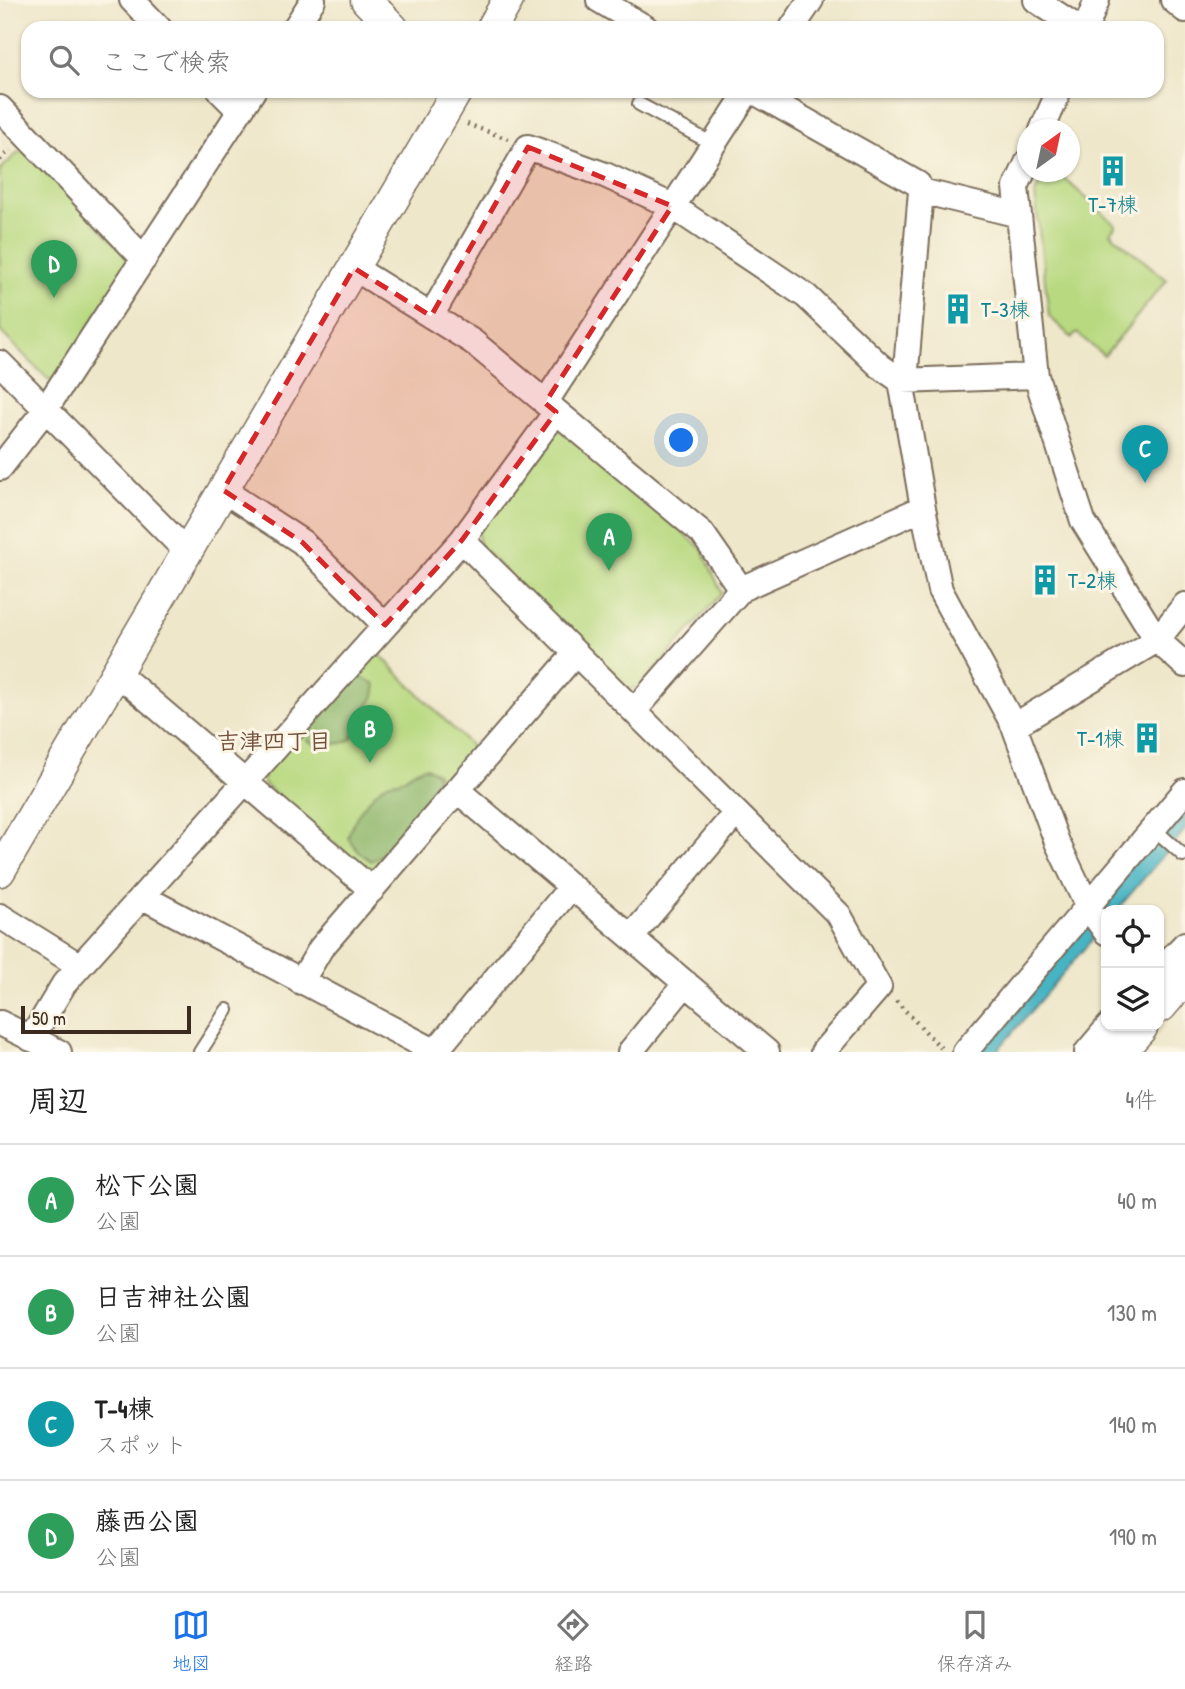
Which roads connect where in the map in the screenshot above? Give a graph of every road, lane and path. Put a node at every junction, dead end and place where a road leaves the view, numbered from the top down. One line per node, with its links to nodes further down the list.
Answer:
1 (132, 0): 10 (street)
2 (313, 0): 11 (street)
3 (366, 0): 12 (street)
4 (508, 0): 13 (street)
5 (599, 0): 14 (street)
6 (1036, 0): 15 (street)
7 (1097, 0): 16 (street)
8 (1173, 0): 9 (street)
9 (1185, 10)
10 (152, 21)
11 (300, 21)
12 (386, 21)
13 (496, 21)
14 (634, 21)
15 (1068, 21)
16 (1089, 21)
17 (453, 98): 26 (path); 32 (street)
18 (745, 98): 25 (street)
19 (763, 98): 28 (street)
20 (1056, 98): 24 (street)
21 (247, 101): 31 (street)
22 (639, 104): 25 (lane)
23 (0, 108): 31 (street)
24 (1047, 119)
25 (713, 144): 29 (street)
26 (528, 147): 29 (street); 33 (street)
27 (1018, 182): 30 (street)
28 (921, 191): 30 (street); 36 (street)
29 (672, 206): 36 (street); 37 (street)
30 (1019, 215): 35 (street)
31 (144, 259): 38 (street)
32 (354, 268): 33 (street); 40 (street)
33 (431, 316): 37 (street)
34 (0, 363): 38 (street)
35 (1036, 376): 36 (street); 47 (street)
36 (903, 381): 41 (street)
37 (550, 408): 42 (street); 44 (street)
38 (46, 410): 39 (street); 43 (street)
39 (0, 468)
40 (223, 490): 43 (street); 46 (street)
41 (923, 508): 44 (street); 52 (street)
42 (462, 540): 46 (street); 48 (street)
43 (187, 552): 50 (street)
44 (741, 589): 51 (street)
45 (1185, 605): 47 (street)
46 (385, 625): 53 (street)
47 (1157, 640): 49 (street); 52 (street)
48 (576, 653): 51 (street); 54 (street)
49 (1185, 665)
50 (117, 673): 53 (street); 59 (street)
51 (634, 711): 56 (street)
52 (1014, 726): 63 (street)
53 (245, 780): 61 (street); 62 (street)
54 (457, 790): 60 (street); 61 (street)
55 (1185, 791): 57 (street)
56 (736, 813): 66 (street); 73 (street)
57 (1154, 829): 58 (lane); 63 (street)
58 (1184, 855)
59 (3, 859)
60 (571, 887): 66 (street); 82 (street)
61 (372, 890): 71 (street)
62 (143, 897): 68 (street); 71 (street)
63 (1088, 907): 65 (street); 87 (street)
64 (0, 916): 68 (street)
65 (1101, 925)
66 (631, 937): 72 (street)
67 (1185, 944): 69 (street)
68 (80, 965): 79 (street)
69 (1162, 968)
70 (1185, 973): 74 (main road)
71 (301, 982): 82 (street)
72 (686, 983): 83 (street); 84 (street)
73 (879, 987): 85 (street); 86 (path)
74 (1164, 998)
75 (227, 1010): 81 (lane)
76 (0, 1023): 79 (street)
77 (1105, 1031): 88 (street)
78 (1135, 1031): 89 (main road)
79 (31, 1043): 80 (street)
80 (59, 1052)
81 (200, 1052)
82 (435, 1052)
83 (630, 1052)
84 (767, 1052)
85 (823, 1052)
86 (946, 1052)
87 (965, 1052)
88 (1087, 1052)
89 (1116, 1052)

